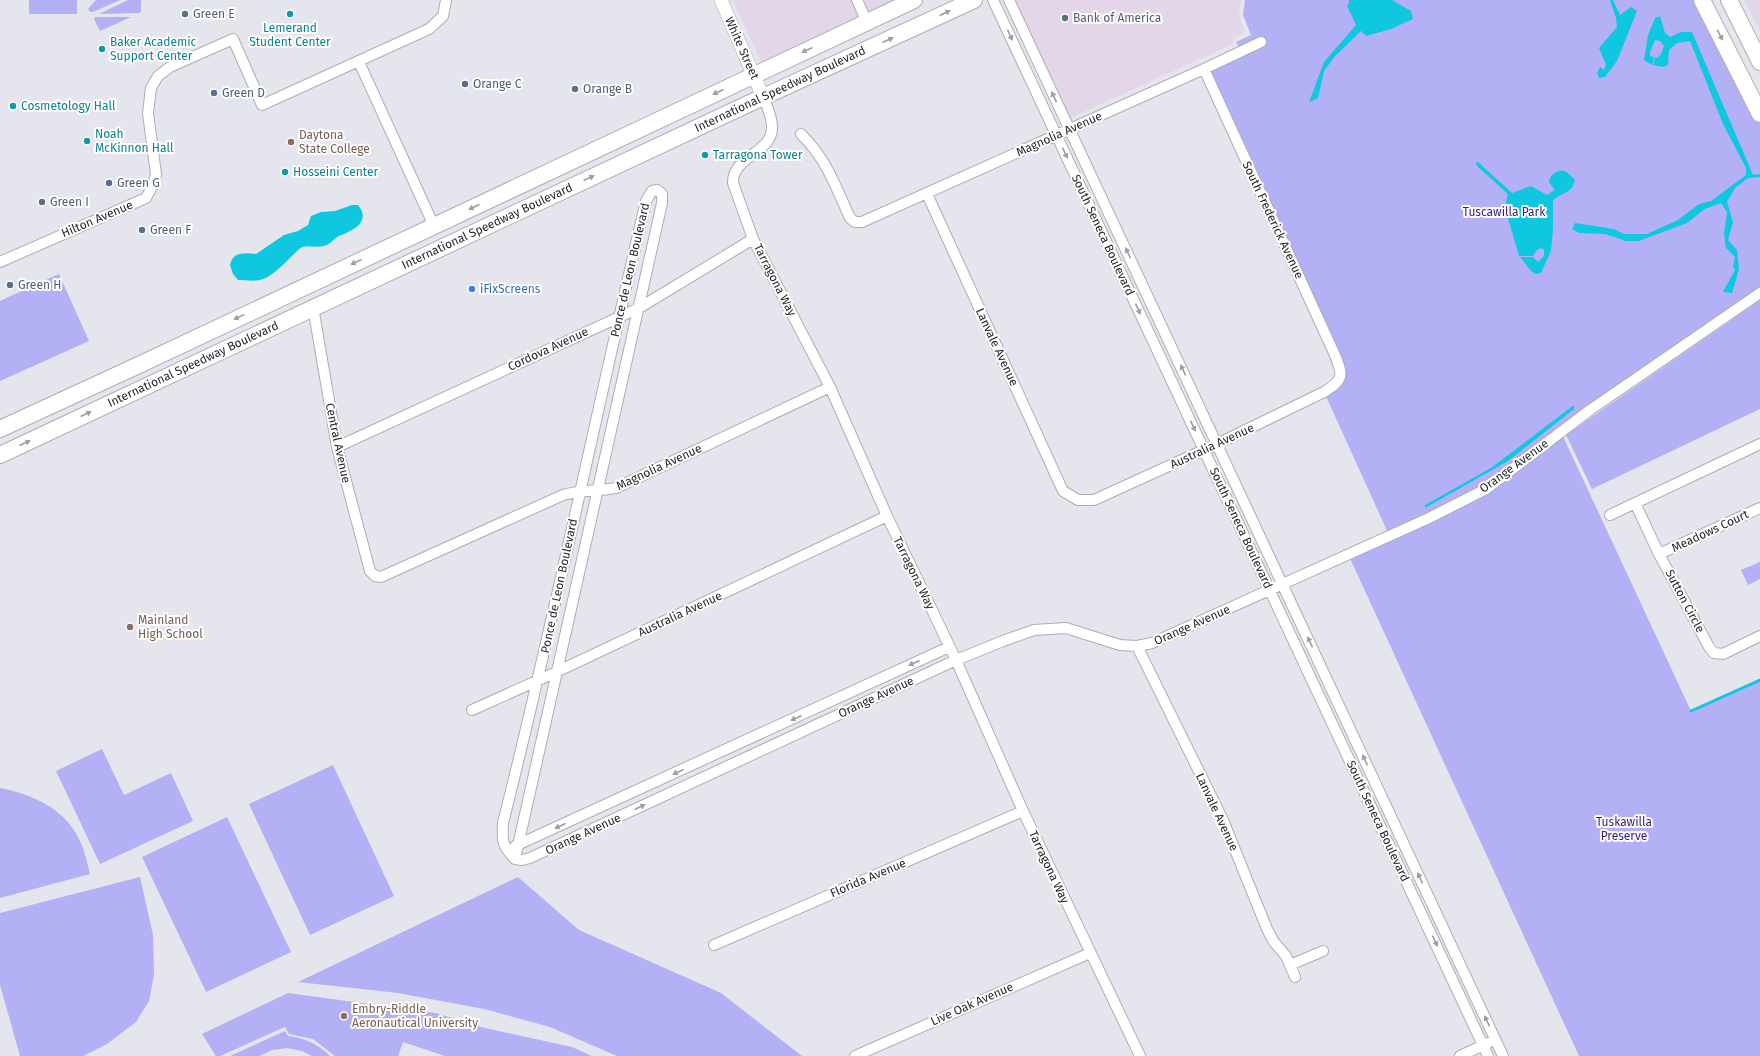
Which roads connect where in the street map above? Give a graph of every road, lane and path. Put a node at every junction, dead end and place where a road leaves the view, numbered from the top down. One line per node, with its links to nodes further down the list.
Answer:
1 (446, 0): 13 (street, Hilton Avenue)
2 (721, 0): 17 (street, White Street)
3 (858, 0): 10 (street)
4 (914, 0): 10 (main road, International Speedway Boulevard)
5 (974, 0): 18 (main road, International Speedway Boulevard, one-way to 5)
6 (993, 0): 15 (street, South Seneca Boulevard, one-way to 15)
7 (1009, 0): 12 (street, South Seneca Boulevard)
8 (1702, 0): 19 (main road, one-way to 19)
9 (1728, 0): 14 (main road)
10 (867, 22): 17 (main road, International Speedway Boulevard, one-way to 17)
11 (1261, 42): 16 (street, Magnolia Avenue)
12 (1037, 60): 15 (street); 20 (street, South Seneca Boulevard, one-way to 12)
13 (359, 62): 25 (street); 28 (street, Hilton Avenue)
14 (1760, 62)
15 (1024, 65): 22 (street, South Seneca Boulevard)
16 (1204, 69): 20 (street, Magnolia Avenue); 36 (street, South Frederick Avenue)
17 (754, 75): 18 (street, White Street); 23 (main road, International Speedway Boulevard, one-way to 23)
18 (763, 97): 26 (main road, International Speedway Boulevard, one-way to 18); 27 (street, Tarragona Way)
19 (1760, 114)
20 (1070, 129): 22 (street, Magnolia Avenue); 29 (street, South Seneca Boulevard, one-way to 20)
21 (801, 134): 24 (street, Magnolia Avenue)
22 (1056, 135): 24 (street, Magnolia Avenue); 30 (street, South Seneca Boulevard, one-way to 30)
23 (594, 150): 25 (main road, International Speedway Boulevard, one-way to 25); 26 (main road)
24 (927, 194): 47 (street, Lanvale Avenue)
25 (434, 226): 32 (main road); 35 (main road, International Speedway Boulevard, one-way to 35)
26 (478, 230): 32 (main road, International Speedway Boulevard)
27 (754, 239): 33 (street, Cordova Avenue); 37 (street, Tarragona Way)
28 (0, 262)
29 (1142, 284): 30 (street); 40 (street, South Seneca Boulevard, one-way to 29)
30 (1130, 291): 43 (street, South Seneca Boulevard, one-way to 43)
31 (1760, 293): 54 (street, Orange Avenue)
32 (313, 307): 39 (main road, International Speedway Boulevard, one-way to 32); 42 (street, Central Avenue)
33 (639, 308): 34 (street, Cordova Avenue); 34 (street, Ponce de Leon Boulevard); 46 (street, Ponce de Leon Boulevard)
34 (619, 317): 42 (street, Cordova Avenue); 45 (street, Ponce de Leon Boulevard)
35 (141, 364): 38 (main road, International Speedway Boulevard); 39 (main road)
36 (1341, 371): 40 (street, Australia Avenue)
37 (830, 387): 46 (street, Magnolia Avenue); 51 (street, Tarragona Way)
38 (0, 429)
39 (51, 431): 44 (main road, International Speedway Boulevard, one-way to 39)
40 (1217, 444): 43 (street, Australia Avenue); 54 (street, South Seneca Boulevard)
41 (1760, 444): 48 (street)
42 (337, 447): 53 (street, Central Avenue)
43 (1204, 450): 47 (street, Australia Avenue); 55 (street, South Seneca Boulevard)
44 (0, 455)
45 (580, 490): 46 (street, Magnolia Avenue); 53 (street, Magnolia Avenue); 61 (street, Ponce de Leon Boulevard)
46 (598, 491): 60 (street, Ponce de Leon Boulevard)
47 (1071, 497)
48 (1635, 503): 50 (street); 52 (street, Sutton Circle)
49 (1760, 508): 52 (street, Meadows Court)
50 (1610, 514)
51 (887, 516): 58 (street, Tarragona Way); 60 (street, Australia Avenue)
52 (1659, 554): 56 (street, Sutton Circle)
53 (374, 576)
54 (1282, 583): 55 (street, Orange Avenue); 65 (street, South Seneca Boulevard, one-way to 54)
55 (1270, 589): 57 (street, Orange Avenue); 67 (street, South Seneca Boulevard)
56 (1760, 636)
57 (1137, 646): 59 (street, Orange Avenue); 80 (street, Lanvale Avenue)
58 (949, 647): 59 (street, Tarragona Way); 62 (street, Orange Avenue, one-way to 62)
59 (956, 660): 64 (street, Orange Avenue); 71 (street, Tarragona Way)
60 (558, 671): 61 (street, Australia Avenue); 72 (street, Ponce de Leon Boulevard)
61 (539, 679): 63 (street, Australia Avenue); 73 (street, Ponce de Leon Boulevard)
62 (837, 699): 64 (street); 66 (street, Orange Avenue, one-way to 66)
63 (472, 710)
64 (844, 712): 68 (street, Orange Avenue)
65 (1355, 738): 67 (street); 75 (street, South Seneca Boulevard, one-way to 65)
66 (742, 742): 68 (street); 69 (street, Orange Avenue, one-way to 69)
67 (1342, 745): 76 (street, South Seneca Boulevard)
68 (749, 756): 70 (street, Orange Avenue)
69 (652, 784): 70 (street); 72 (street, Orange Avenue, one-way to 72)
70 (658, 798): 74 (street, Orange Avenue, one-way to 70)
71 (1023, 811): 77 (street, Florida Avenue); 79 (street, Tarragona Way)
72 (518, 845): 73 (street, Orange Avenue); 74 (street, Ponce de Leon Boulevard)
73 (506, 850): 74 (street)
74 (515, 859)
75 (1431, 900): 76 (street); 82 (street, South Seneca Boulevard, one-way to 75)
76 (1418, 906): 83 (street, South Seneca Boulevard, one-way to 83)
77 (714, 945)
78 (1323, 951): 80 (street)
79 (1090, 953): 84 (street, Live Oak Avenue); 85 (street, Tarragona Way)
80 (1290, 966): 81 (street, Lanvale Avenue)
81 (1295, 977)
82 (1496, 1039): 83 (street); 88 (street, South Seneca Boulevard)
83 (1483, 1045): 86 (street); 87 (street, South Seneca Boulevard)
84 (855, 1056)
85 (1140, 1056)
86 (1460, 1056)
87 (1488, 1056)
88 (1504, 1056)

